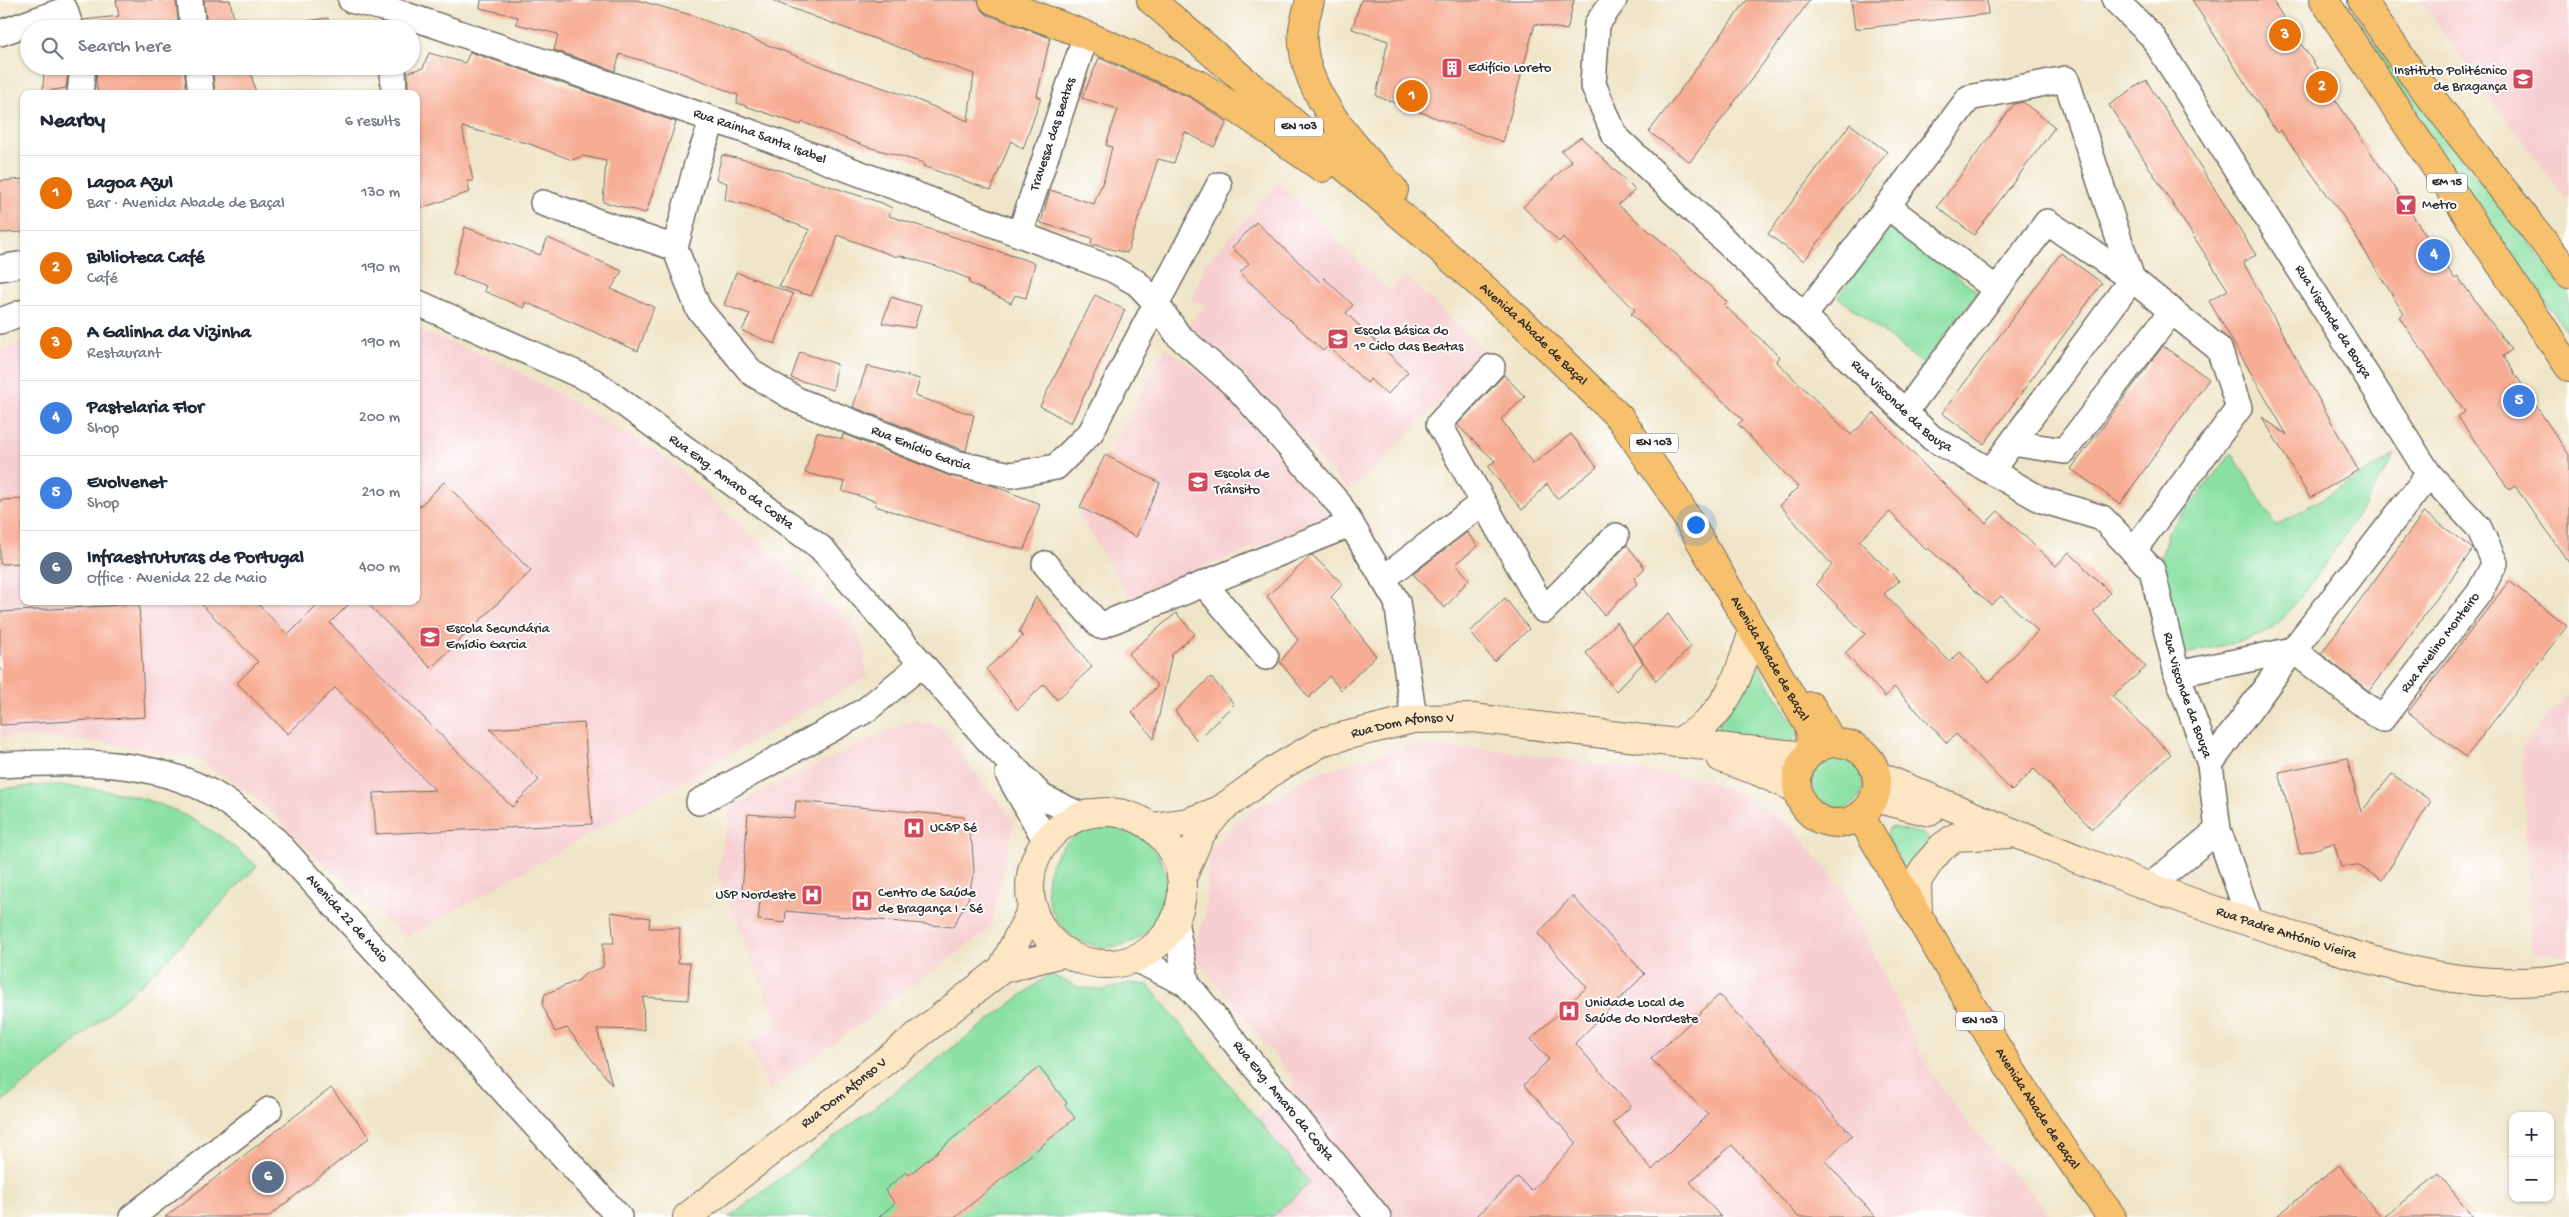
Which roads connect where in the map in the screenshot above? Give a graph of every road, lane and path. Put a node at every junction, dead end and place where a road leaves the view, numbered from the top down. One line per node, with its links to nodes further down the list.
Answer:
1 (190, 0): 14 (street)
2 (351, 0): 11 (street, Rua Rainha Santa Isabel)
3 (993, 0): 18 (main road)
4 (1151, 0): 32 (main road, Avenida Abade de Baçal / EN 103)
5 (1177, 0): 27 (main road, Avenida Abade de Baçal / EN 103)
6 (1310, 0): 27 (main road)
7 (1614, 0): 42 (street, Rua Visconde da Bouça)
8 (2115, 0): 49 (street, Rua Visconde da Bouça)
9 (2324, 0): 45 (main road, EM 15)
10 (2362, 0): 35 (main road, EM 15)
11 (391, 19)
12 (36, 20): 13 (street)
13 (68, 20)
14 (192, 20)
15 (20, 26): 17 (street)
16 (420, 28): 25 (street, Rua Rainha Santa Isabel)
17 (0, 33)
18 (1086, 36): 30 (street, Travessa das Beatas); 32 (main road)
19 (82, 75): 22 (street)
20 (199, 75): 23 (street)
21 (393, 75): 24 (street)
22 (80, 90)
23 (201, 90)
24 (394, 90)
25 (713, 120): 30 (street, Rua Rainha Santa Isabel); 31 (street)
26 (1219, 185): 38 (street, Rua Emídio Garcia)
27 (1403, 201): 65 (main road, Avenida Abade de Baçal / EN 103)
28 (543, 202): 31 (street)
29 (1887, 206): 36 (street); 37 (street); 42 (street)
30 (1020, 234): 38 (street, Rua Rainha Santa Isabel)
31 (675, 248): 38 (street, Rua Emídio Garcia)
32 (1447, 255): 57 (main road, Avenida Abade de Baçal / EN 103)
33 (20, 265): 34 (street)
34 (0, 268)
35 (2569, 274)
36 (2132, 279): 37 (street); 40 (street); 47 (street)
37 (1996, 289): 46 (street)
38 (1156, 303): 51 (street, Rua Rainha Santa Isabel)
39 (420, 304): 60 (street, Rua Eng. Amaro da Costa)
40 (2172, 311): 47 (street); 53 (street)
41 (20, 314): 43 (street)
42 (1804, 316): 46 (street, Rua Visconde da Bouça)
43 (0, 321)
44 (1492, 367): 50 (street)
45 (2569, 367)
46 (1905, 412): 48 (street, Rua Visconde da Bouça)
47 (2012, 443): 48 (street)
48 (1992, 471): 53 (street, Rua Visconde da Bouça)
49 (2429, 474): 58 (street, Rua Visconde da Bouça); 58 (street, Rua Avelino Monteiro)
50 (1482, 503): 52 (street); 55 (street)
51 (1351, 524): 55 (street, Rua Rainha Santa Isabel); 56 (street)
52 (1616, 536)
53 (2133, 551): 61 (street, Rua Visconde da Bouça)
54 (1045, 564): 56 (street)
55 (1383, 578): 62 (street, Rua Rainha Santa Isabel)
56 (1204, 584): 59 (street)
57 (1753, 631): 64 (street); 65 (main road, Avenida Abade de Baçal / EN 103)
58 (2293, 650): 61 (street); 66 (street, Rua Visconde da Bouça)
59 (1266, 657)
60 (922, 664): 63 (street, Rua Eng. Amaro da Costa); 69 (street)
61 (2177, 674): 66 (street, Rua Visconde da Bouça)
62 (1414, 719): 64 (street, Rua Dom Afonso V); 71 (street, Rua Dom Afonso V)
63 (988, 740): 72 (street, Rua Eng. Amaro da Costa); 76 (street, Rua Eng. Amaro da Costa)
64 (1677, 743): 65 (street); 68 (street)
65 (1817, 750): 68 (main road, Avenida Abade de Baçal / EN 103); 70 (main road, Avenida Abade de Baçal / EN 103)
66 (2210, 764): 74 (street)
67 (0, 765): 90 (street, Avenida 22 de Maio)
68 (1797, 789): 70 (main road)
69 (699, 802)
70 (1865, 803): 75 (street, Rua Padre António Vieira); 80 (main road, Avenida Abade de Baçal / EN 103); 93 (main road, Avenida Abade de Baçal / EN 103)
71 (1220, 810): 73 (street, Rua Dom Afonso V); 77 (street)
72 (1082, 816): 73 (street); 76 (street)
73 (1152, 827): 77 (street)
74 (2218, 830): 78 (street); 82 (street)
75 (2013, 833): 78 (street, Rua Padre António Vieira); 80 (street)
76 (1046, 841): 79 (street)
77 (1182, 878): 81 (street)
78 (2149, 887): 82 (street, Rua Padre António Vieira)
79 (1033, 907): 83 (street); 85 (street, Rua Dom Afonso V)
80 (1918, 914): 94 (main road, Avenida Abade de Baçal / EN 103)
81 (1175, 921): 84 (street); 87 (street, Rua Eng. Amaro da Costa)
82 (2251, 923): 86 (street, Rua Padre António Vieira)
83 (1066, 952): 84 (street); 85 (street, Rua Dom Afonso V)
84 (1135, 959): 87 (street, Rua Eng. Amaro da Costa)
85 (1002, 969): 91 (street, Rua Dom Afonso V)
86 (2569, 977)
87 (1187, 984): 92 (street, Rua Eng. Amaro da Costa)
88 (269, 1110): 89 (street)
89 (132, 1217)
90 (619, 1217)
91 (687, 1217)
92 (1378, 1217)
93 (2093, 1217)
94 (2112, 1217)

